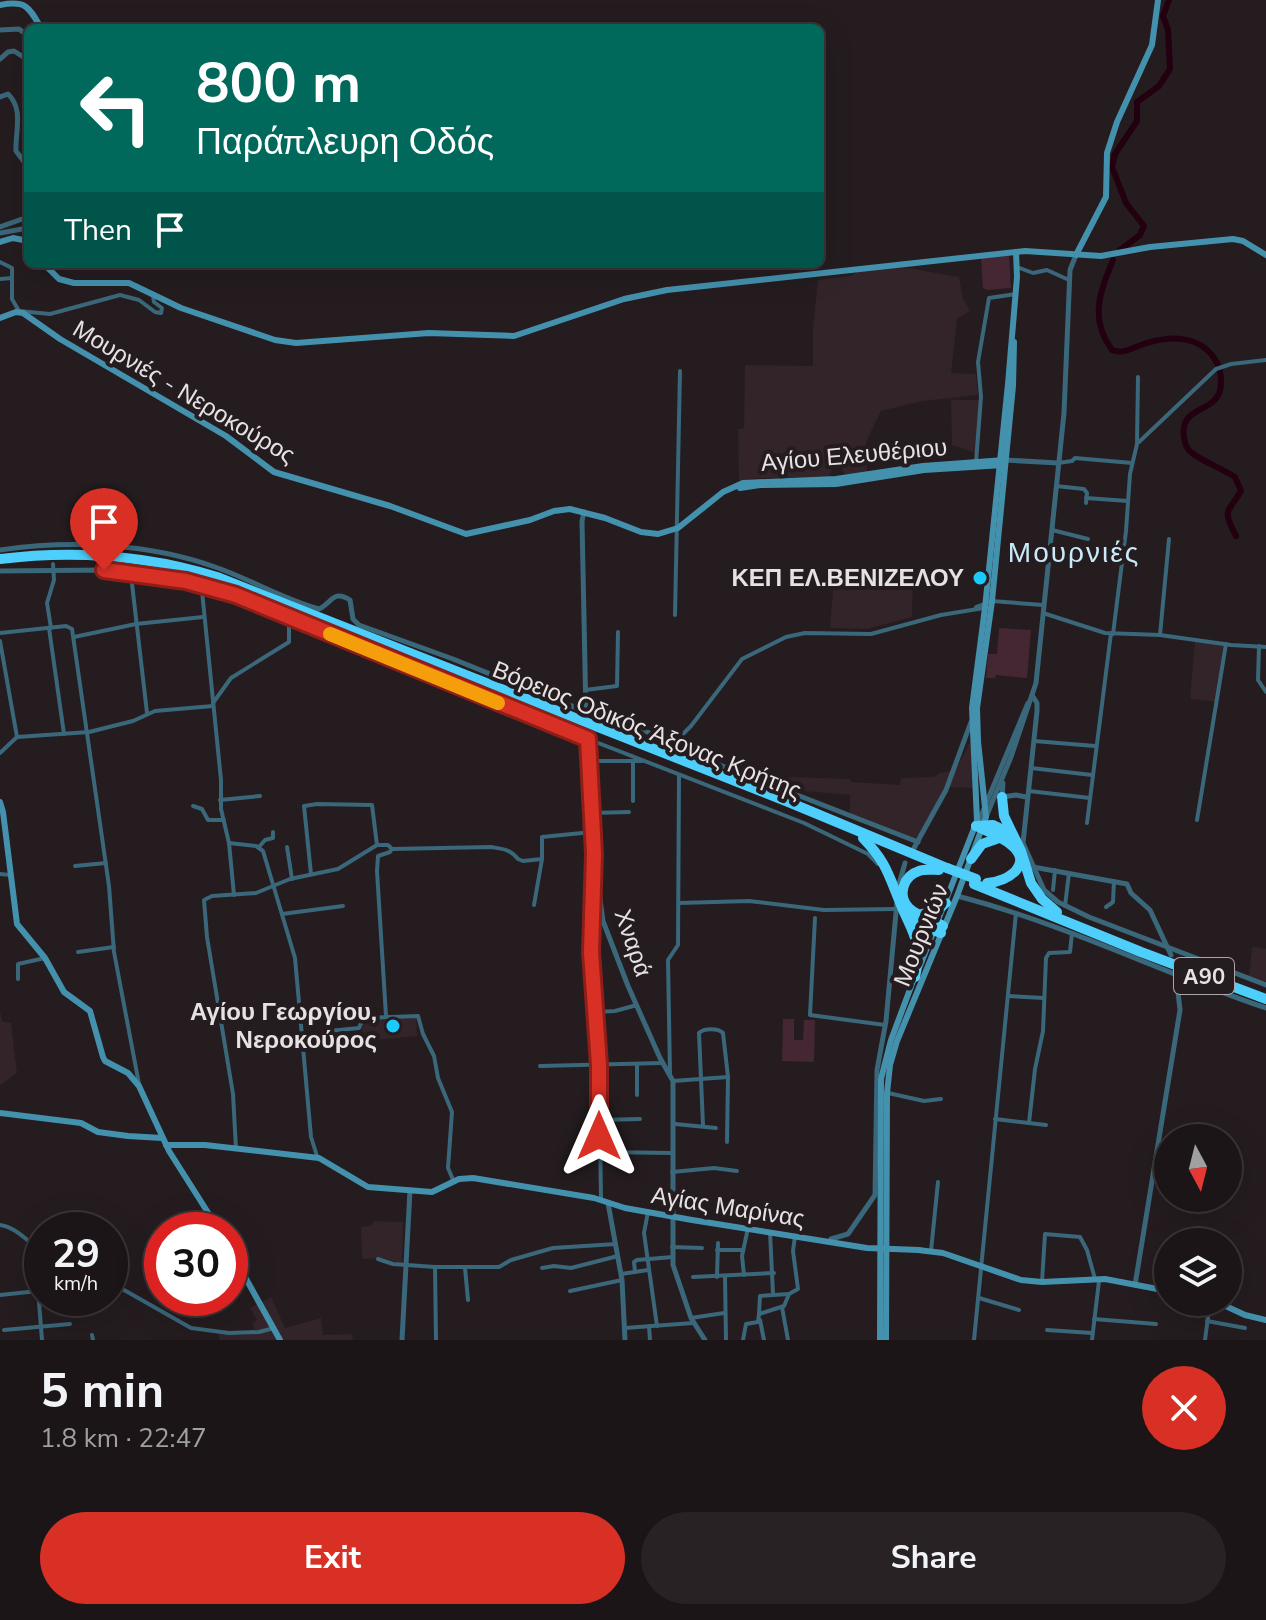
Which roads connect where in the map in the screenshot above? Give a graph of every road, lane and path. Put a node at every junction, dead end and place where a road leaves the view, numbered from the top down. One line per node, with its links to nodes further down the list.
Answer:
1 (1158, 0): 17 (main road)
2 (0, 5): 3 (main road)
3 (38, 24)
4 (0, 30): 5 (street)
5 (24, 33)
6 (24, 57): 7 (street)
7 (0, 59)
8 (0, 97): 9 (street)
9 (24, 162)
10 (24, 218): 11 (street)
11 (0, 227)
12 (24, 228): 13 (street)
13 (0, 233)
14 (24, 240): 15 (main road)
15 (0, 242)
16 (1016, 252): 17 (main road); 20 (main road); 26 (main road)
17 (1076, 255): 18 (main road); 24 (street)
18 (1266, 255)
19 (0, 262): 22 (street)
20 (1017, 267): 24 (street); 25 (main road)
21 (47, 268): 26 (main road)
22 (12, 278): 23 (street); 27 (street)
23 (0, 279)
24 (1069, 280): 34 (street)
25 (1016, 294): 33 (street); 36 (main road)
26 (153, 296): 27 (street)
27 (19, 311): 28 (main road); 40 (main road, Μουρνιές - Νεροκούρος)
28 (0, 318)
29 (1266, 360): 32 (street)
30 (680, 371): 41 (street)
31 (1138, 377): 32 (street)
32 (1137, 444): 35 (street)
33 (976, 462): 36 (main road, Αγίου Ελευθέριου); 38 (main road, Αγίου Ελευθέριου)
34 (1058, 463): 35 (street); 36 (street); 37 (street)
35 (1132, 463): 39 (street)
36 (1005, 465): 38 (main road, Αγίου Ελευθέριου); 53 (main road)
37 (1056, 486): 39 (street); 42 (street)
38 (711, 501): 41 (main road, Αγίου Ελευθέριου)
39 (1128, 501): 47 (street)
40 (585, 511): 41 (main road); 70 (street)
41 (678, 528): 56 (street)
42 (1051, 529): 43 (street); 54 (street)
43 (1088, 539)
44 (1169, 539): 64 (street)
45 (1097, 547): 47 (street)
46 (0, 550): 75 (street)
47 (1124, 550): 63 (street)
48 (0, 561): 110 (highway, Βόρειος Οδικός Άξονας Κρήτης / Α90); 124 (highway, Βόρειος Οδικός Άξονας Κρήτης / Α90)
49 (53, 566): 50 (street); 51 (street); 60 (street)
50 (0, 571)
51 (131, 572): 52 (street); 59 (street)
52 (202, 583): 57 (street); 58 (street)
53 (989, 604): 54 (street); 81 (main road); 81 (main road); 84 (street)
54 (1043, 605): 55 (street)
55 (1043, 613): 63 (street); 72 (street)
56 (675, 615)
57 (289, 616): 73 (street); 80 (street)
58 (203, 617): 59 (street); 73 (street)
59 (136, 624): 65 (street); 74 (street)
60 (50, 628): 62 (street); 65 (street); 78 (street)
61 (618, 632): 70 (street)
62 (0, 633)
63 (1112, 634): 64 (street); 83 (street)
64 (1160, 635): 67 (street)
65 (74, 637): 77 (street)
66 (0, 641): 79 (street)
67 (1226, 644): 68 (street); 104 (street)
68 (1259, 646): 69 (street); 71 (street)
69 (1266, 647)
70 (585, 690): 75 (street)
71 (1266, 692)
72 (1032, 695): 82 (street); 92 (street, Μουρνιών); 105 (street, Μουρνιών)
73 (213, 705): 74 (street); 97 (street)
74 (147, 714): 77 (street)
75 (586, 714): 84 (street)
76 (587, 731): 80 (street, Χναρά)
77 (89, 732): 78 (street); 120 (street)
78 (64, 734): 79 (street)
79 (17, 737): 85 (street)
80 (588, 739): 86 (street, Χναρά); 88 (street)
81 (971, 741): 84 (street); 105 (main road); 105 (main road)
82 (1034, 741): 83 (street); 89 (street)
83 (1095, 746): 91 (street)
84 (676, 748)
85 (0, 753)
86 (589, 761): 87 (street); 102 (street, Χναρά)
87 (633, 761): 88 (street); 98 (street)
88 (645, 761): 90 (street)
89 (1030, 768): 91 (street); 93 (street)
90 (679, 775): 138 (street); 142 (street)
91 (1092, 775): 96 (street)
92 (1004, 777): 95 (street); 105 (street, Μουρνιών)
93 (1026, 794): 95 (street); 96 (street); 123 (street)
94 (260, 796): 97 (street)
95 (1002, 797): 109 (highway)
96 (1090, 798): 106 (street)
97 (220, 800): 103 (street)
98 (633, 801)
99 (0, 802): 129 (main road)
100 (193, 806): 103 (street)
101 (629, 812): 102 (street)
102 (591, 813): 108 (street, Χναρά)
103 (224, 820): 112 (street)
104 (1197, 820)
105 (984, 822): 109 (highway); 111 (highway); 119 (main road, Μουρνιών); 139 (main road)
106 (1087, 823)
107 (273, 832): 114 (street)
108 (592, 832): 117 (street, Χναρά); 118 (street)
109 (1013, 835): 144 (highway)
110 (863, 838): 124 (highway, Βόρειος Οδικός Άξονας Κρήτης / Α90); 142 (highway)
111 (999, 838): 119 (highway); 132 (highway)
112 (229, 843): 114 (street); 136 (street)
113 (377, 845): 116 (street); 128 (street); 128 (street)
114 (259, 847): 134 (street)
115 (287, 847): 130 (street)
116 (392, 849): 118 (street); 165 (street)
117 (594, 854): 162 (street, Χναρά); 164 (street, Χναρά)
118 (542, 859): 140 (street)
119 (971, 859): 137 (main road, Μουρνιών)
120 (106, 863): 122 (street); 151 (street)
121 (905, 863): 133 (street)
122 (75, 866)
123 (1033, 867): 125 (street); 144 (street)
124 (944, 870): 132 (highway, Βόρειος Οδικός Άξονας Κρήτης / Α90, bridge); 147 (highway)
125 (1055, 870): 126 (street); 135 (street)
126 (1069, 872): 131 (street); 144 (street)
127 (0, 874): 129 (street)
128 (311, 874): 130 (street)
129 (10, 875): 154 (main road)
130 (292, 879): 134 (street)
131 (1114, 881): 143 (street); 153 (street)
132 (979, 882): 144 (highway, Βόρειος Οδικός Άξονας Κρήτης / Α90); 160 (highway, Βόρειος Οδικός Άξονας Κρήτης / Α90)
133 (899, 884)
134 (272, 887): 136 (street); 146 (street)
135 (1053, 890)
136 (234, 895): 192 (street)
137 (957, 896): 145 (street); 149 (main road, Μουρνιών)
138 (679, 903): 142 (street); 173 (street)
139 (946, 903): 147 (highway); 149 (main road)
140 (534, 905)
141 (343, 906): 146 (street)
142 (898, 907): 149 (highway); 156 (highway); 166 (street)
143 (1106, 907)
144 (1061, 909): 153 (street); 160 (highway, Βόρειος Οδικός Άξονας Κρήτης / Α90)
145 (1016, 913): 150 (street); 159 (street)
146 (281, 914): 168 (street)
147 (920, 915): 149 (highway)
148 (815, 918): 166 (street)
149 (939, 928): 156 (main road); 177 (main road, Μουρνιών)
150 (1072, 933): 155 (street); 161 (street)
151 (114, 947): 152 (street); 176 (street)
152 (78, 952)
153 (1170, 952): 158 (street)
154 (45, 958): 157 (street); 176 (main road)
155 (1176, 972): 163 (street); 244 (street)
156 (915, 977): 167 (main road)
157 (18, 979)
158 (1266, 985)
159 (1008, 996): 161 (street); 182 (street)
160 (1266, 996)
161 (1044, 998): 184 (street)
162 (637, 1005): 164 (street); 169 (street, Χναρά)
163 (1266, 1008)
164 (596, 1012): 171 (street, Χναρά)
165 (386, 1016): 168 (street); 198 (street)
166 (885, 1024): 167 (main road); 212 (street)
167 (897, 1024): 209 (main road)
168 (303, 1045): 195 (street)
169 (662, 1063): 170 (street); 173 (street, Χναρά)
170 (637, 1064): 171 (street); 178 (street)
171 (599, 1065): 172 (street); 183 (street, Χναρά)
172 (540, 1066)
173 (672, 1077): 175 (street); 185 (street)
174 (728, 1077): 175 (street); 175 (street); 190 (street)
175 (702, 1079): 186 (street)
176 (139, 1086): 189 (main road)
177 (887, 1093): 179 (street); 209 (main road, Μουρνιών)
178 (637, 1095)
179 (941, 1099)
180 (0, 1113): 189 (main road)
181 (640, 1119): 183 (street)
182 (995, 1119): 184 (street); 232 (street)
183 (599, 1120): 193 (street, Χναρά)
184 (1029, 1123): 187 (street)
185 (675, 1124): 186 (street); 194 (street)
186 (703, 1125): 188 (street)
187 (1046, 1125)
188 (716, 1128)
189 (162, 1138): 191 (main road)
190 (727, 1142)
191 (166, 1145): 192 (main road, Αγίας Μαρίνας); 202 (main road)
192 (236, 1149): 195 (main road, Αγίας Μαρίνας)
193 (599, 1152): 194 (street); 201 (street, Χναρά)
194 (673, 1153): 197 (street)
195 (319, 1158): 200 (main road, Αγίας Μαρίνας)
196 (737, 1171): 197 (street)
197 (672, 1172): 204 (street)
198 (454, 1182): 200 (main road, Αγίας Μαρίνας); 201 (main road, Αγίας Μαρίνας)
199 (938, 1182): 222 (street)
200 (410, 1190): 228 (street)
201 (605, 1202): 203 (main road, Αγίας Μαρίνας); 214 (street)
202 (208, 1212)
203 (648, 1212): 204 (main road, Αγίας Μαρίνας); 226 (street)
204 (672, 1217): 206 (main road, Αγίας Μαρίνας); 216 (street)
205 (0, 1225): 210 (street)
206 (748, 1228): 207 (main road, Αγίας Μαρίνας); 221 (street)
207 (770, 1232): 208 (main road, Αγίας Μαρίνας); 235 (street)
208 (795, 1236): 211 (main road, Αγίας Μαρίνας); 250 (street)
209 (883, 1236): 215 (main road); 217 (main road); 219 (main road)
210 (24, 1239)
211 (819, 1239): 212 (main road, Αγίας Μαρίνας); 215 (main road, Αγίας Μαρίνας)
212 (831, 1239): 215 (main road, Αγίας Μαρίνας)
213 (718, 1243): 220 (street)
214 (616, 1244): 223 (street); 230 (street)
215 (870, 1246): 217 (main road, Αγίας Μαρίνας); 227 (main road)
216 (672, 1247): 218 (street); 224 (street)
217 (883, 1247): 219 (main road, Αγίας Μαρίνας); 227 (main road)
218 (702, 1248)
219 (896, 1248): 222 (main road, Αγίας Μαρίνας); 227 (main road)
220 (717, 1250): 221 (street); 239 (street)
221 (743, 1250): 236 (street)
222 (931, 1251): 232 (main road, Αγίας Μαρίνας)
223 (618, 1256): 231 (street); 237 (street)
224 (673, 1257): 226 (street); 263 (street)
225 (378, 1259): 228 (street)
226 (648, 1259): 233 (street); 234 (street)
227 (883, 1259): 287 (main road)
228 (405, 1265): 229 (street); 278 (street)
229 (435, 1267): 230 (street); 279 (street)
230 (464, 1268): 253 (street)
231 (542, 1268)
232 (981, 1268): 243 (main road, Αγίας Μαρίνας); 252 (street)
233 (648, 1270): 234 (street); 268 (street)
234 (635, 1272): 237 (street)
235 (774, 1273): 236 (street); 249 (street)
236 (744, 1275): 240 (street)
237 (622, 1277): 246 (street); 271 (street)
238 (693, 1277): 239 (street)
239 (717, 1277): 240 (street)
240 (725, 1277): 256 (street)
241 (1097, 1278): 243 (main road, Αγίας Μαρίνας); 243 (street); 244 (main road, Αγίας Μαρίνας); 261 (street)
242 (248, 1282): 270 (main road)
243 (1042, 1282)
244 (1135, 1285): 245 (main road, Αγίας Μαρίνας)
245 (1154, 1288)
246 (570, 1291)
247 (128, 1292): 270 (street)
248 (24, 1293): 251 (street)
249 (773, 1294): 250 (street); 260 (street)
250 (789, 1294): 254 (street)
251 (0, 1295)
252 (979, 1298): 255 (street); 288 (street)
253 (468, 1300)
254 (782, 1307): 260 (street); 286 (street)
255 (1019, 1310)
256 (724, 1313): 263 (street); 283 (street)
257 (1242, 1314): 262 (main road)
258 (40, 1316): 269 (street)
259 (1208, 1316): 264 (street)
260 (760, 1317): 284 (street); 285 (street)
261 (1094, 1319): 266 (street); 275 (street)
262 (1266, 1320)
263 (692, 1321): 268 (street); 282 (street)
264 (1207, 1321): 272 (street); 290 (street)
265 (70, 1324): 269 (street)
266 (1156, 1324)
267 (649, 1326): 268 (street); 271 (street); 281 (street)
268 (657, 1326)
269 (40, 1327): 273 (street); 276 (street)
270 (274, 1328): 277 (main road)
271 (625, 1328): 280 (street)
272 (1245, 1328)
273 (4, 1330)
274 (1047, 1330): 275 (street)
275 (1092, 1333): 289 (street)
276 (42, 1340)
277 (280, 1340)
278 (402, 1340)
279 (436, 1340)
280 (625, 1340)
281 (650, 1340)
282 (705, 1340)
283 (726, 1340)
284 (743, 1340)
285 (764, 1340)
286 (788, 1340)
287 (883, 1340)
288 (974, 1340)
289 (1092, 1340)
290 (1205, 1340)

